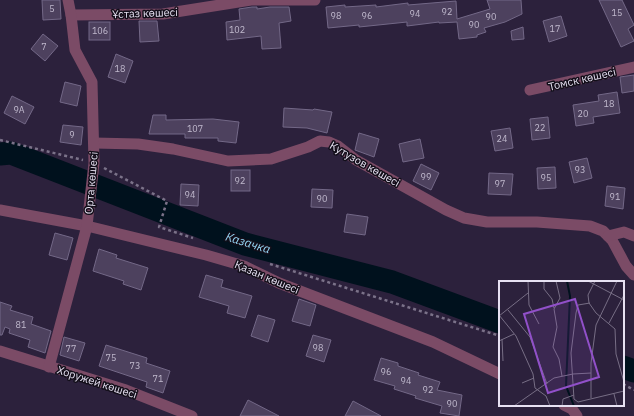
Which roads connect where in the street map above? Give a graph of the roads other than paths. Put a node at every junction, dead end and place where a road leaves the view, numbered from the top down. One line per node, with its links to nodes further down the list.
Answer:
1 (68, 0): 3 (street, Орта көшесі)
2 (315, 0): 3 (street, Ұстаз көшесі)
3 (71, 15): 6 (street, Орта көшесі)
4 (634, 67): 5 (street, Томск көшесі)
5 (530, 90)
6 (94, 143): 8 (street, Орта көшесі); 9 (street, Кутузов көшесі)
7 (0, 210): 8 (street, Қазан көшесі)
8 (87, 222): 13 (street, Орта көшесі); 14 (street, Қазан көшесі)
9 (608, 236): 10 (street); 11 (street, Кутузов көшесі)
10 (634, 236)
11 (634, 275)
12 (0, 351): 13 (street, Хоружей көшесі)
13 (49, 367): 16 (street, Хоружей көшесі)
14 (499, 374)
15 (566, 406): 17 (street)
16 (192, 416)
17 (577, 416)

